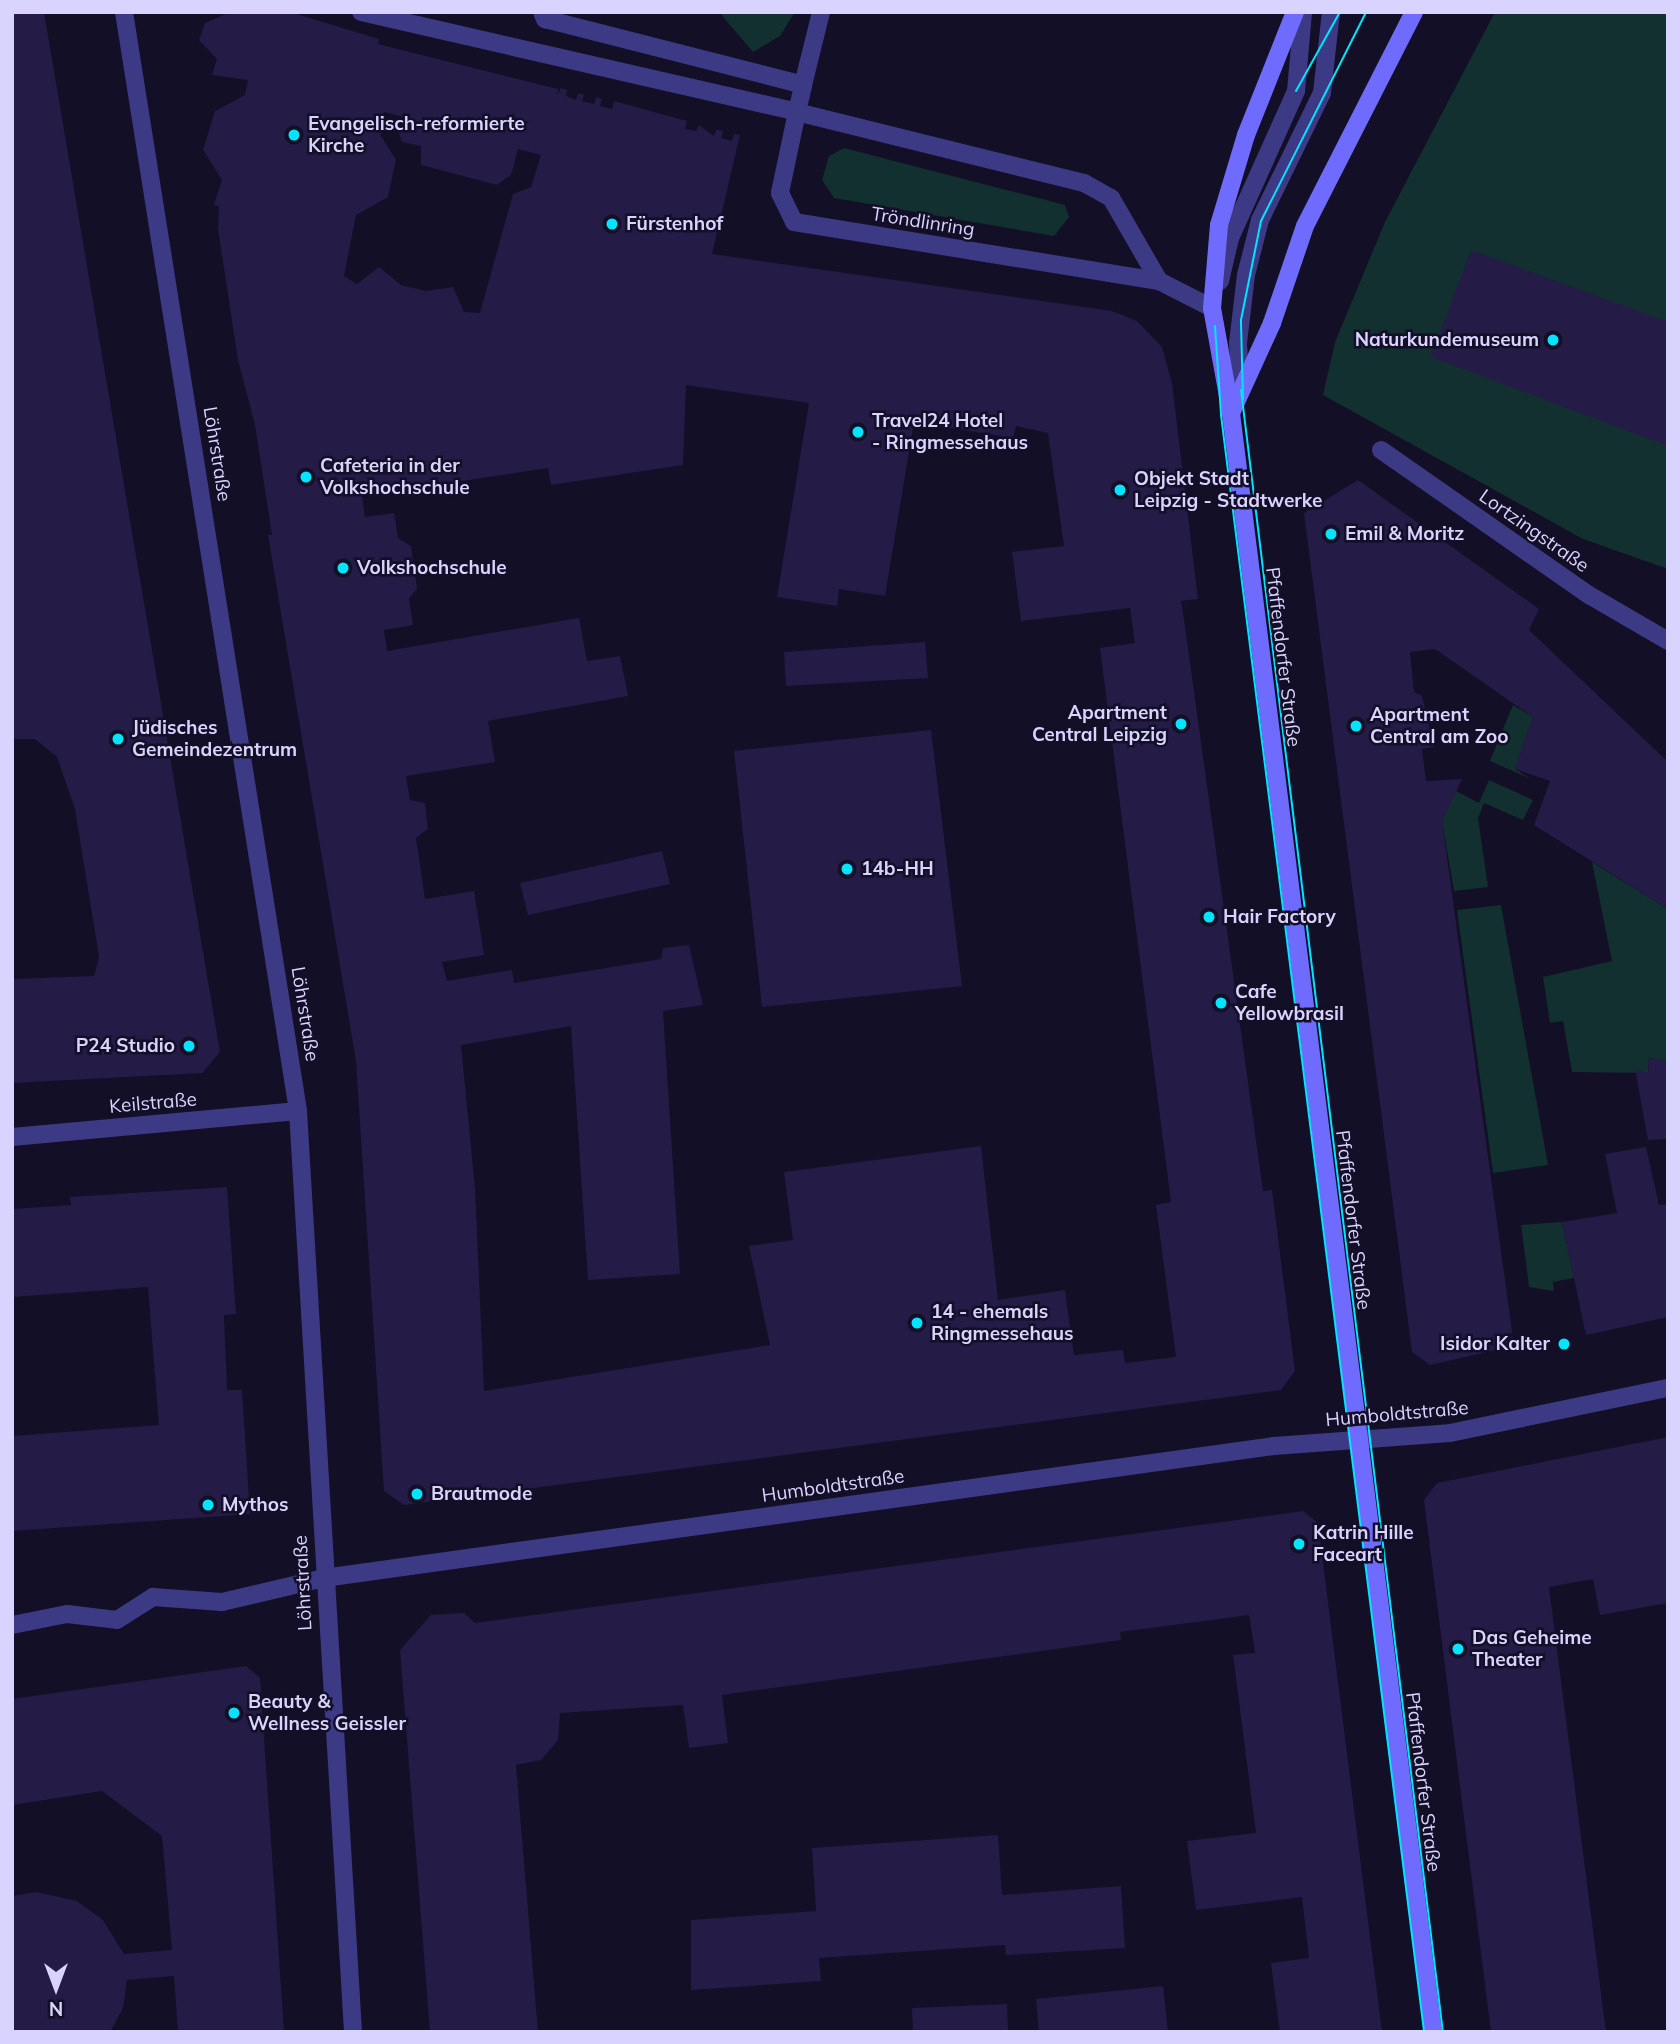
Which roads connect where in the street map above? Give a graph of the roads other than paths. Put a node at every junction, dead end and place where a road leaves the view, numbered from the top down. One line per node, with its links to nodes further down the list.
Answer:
1 (124, 12): 18 (street, Löhrstraße)
2 (361, 12): 10 (street)
3 (542, 12): 9 (street)
4 (821, 12): 9 (street, Tröndlinring)
5 (1295, 12): 12 (main road, Pfaffendorfer Straße)
6 (1303, 12): 13 (street)
7 (1331, 12): 14 (street)
8 (1414, 12): 14 (main road)
9 (803, 85): 10 (street, Tröndlinring)
10 (797, 112): 11 (street); 11 (street, Tröndlinring)
11 (1159, 281): 12 (street, Tröndlinring)
12 (1212, 308): 13 (main road, Pfaffendorfer Straße)
13 (1215, 326): 15 (main road, Pfaffendorfer Straße)
14 (1241, 390): 15 (main road)
15 (1231, 413): 21 (main road, Pfaffendorfer Straße)
16 (1381, 450): 17 (street, Lortzingstraße)
17 (1668, 641)
18 (299, 1111): 19 (street, Keilstraße); 22 (street, Löhrstraße)
19 (12, 1137)
20 (1668, 1388): 21 (street, Humboldtstraße)
21 (1359, 1439): 22 (street, Humboldtstraße); 25 (main road, Pfaffendorfer Straße)
22 (324, 1578): 23 (street, Humboldtstraße); 24 (street, Löhrstraße)
23 (12, 1625)
24 (353, 2032)
25 (1433, 2032)

